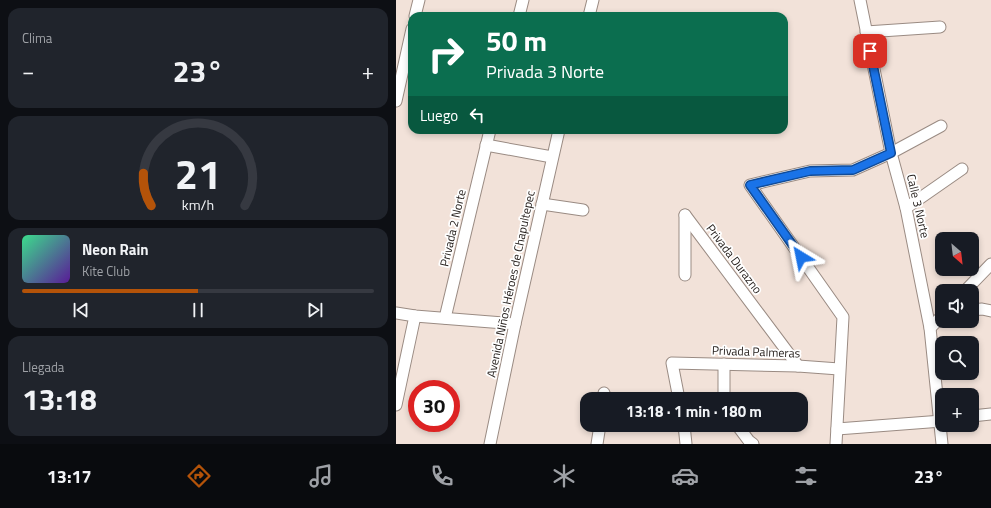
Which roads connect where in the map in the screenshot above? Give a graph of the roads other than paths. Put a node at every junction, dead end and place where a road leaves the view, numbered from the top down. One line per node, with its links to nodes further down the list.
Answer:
1 (419, 0): 5 (street)
2 (523, 0): 6 (street)
3 (593, 0): 7 (street)
4 (860, 0): 9 (street, Calle 3 Norte)
5 (416, 12)
6 (520, 12)
7 (589, 12)
8 (940, 27): 9 (street)
9 (866, 32): 16 (street, Calle 3 Norte)
10 (408, 48): 11 (street)
11 (396, 101)
12 (941, 126): 16 (street)
13 (489, 134): 15 (street, Privada 2 Norte)
14 (558, 134): 17 (street, Avenida Niños Héroes de Chapultepec)
15 (486, 145): 17 (street); 29 (street, Privada 2 Norte)
16 (891, 153): 20 (street, Calle 3 Norte); 35 (street)
17 (552, 157): 19 (street, Avenida Niños Héroes de Chapultepec)
18 (962, 169): 20 (street)
19 (542, 204): 21 (street); 31 (street, Avenida Niños Héroes de Chapultepec)
20 (906, 208): 32 (street, Calle 3 Norte)
21 (583, 210)
22 (991, 264): 24 (street)
23 (685, 275): 34 (street, Privada Durazno)
24 (972, 284)
25 (979, 309): 26 (street)
26 (991, 311)
27 (396, 313): 28 (street)
28 (416, 316): 29 (street); 39 (street)
29 (445, 318): 31 (street)
30 (935, 323): 32 (street)
31 (515, 324): 48 (street, Avenida Niños Héroes de Chapultepec)
32 (930, 328): 36 (street, Calle 3 Norte)
33 (724, 364): 34 (street, Privada Palmeras); 37 (street, Privada Palmeras); 38 (street)
34 (798, 366): 35 (street, Privada Palmeras)
35 (840, 370): 43 (street)
36 (937, 388)
37 (678, 392)
38 (724, 392)
39 (396, 405)
40 (991, 414): 41 (street)
41 (979, 415)
42 (935, 421): 43 (street)
43 (837, 429): 52 (street)
44 (599, 432): 49 (street)
45 (685, 432): 50 (street)
46 (742, 432): 51 (street)
47 (941, 432): 53 (street, Calle 3 Norte)
48 (490, 444)
49 (597, 444)
50 (686, 444)
51 (753, 444)
52 (836, 444)
53 (942, 444)

